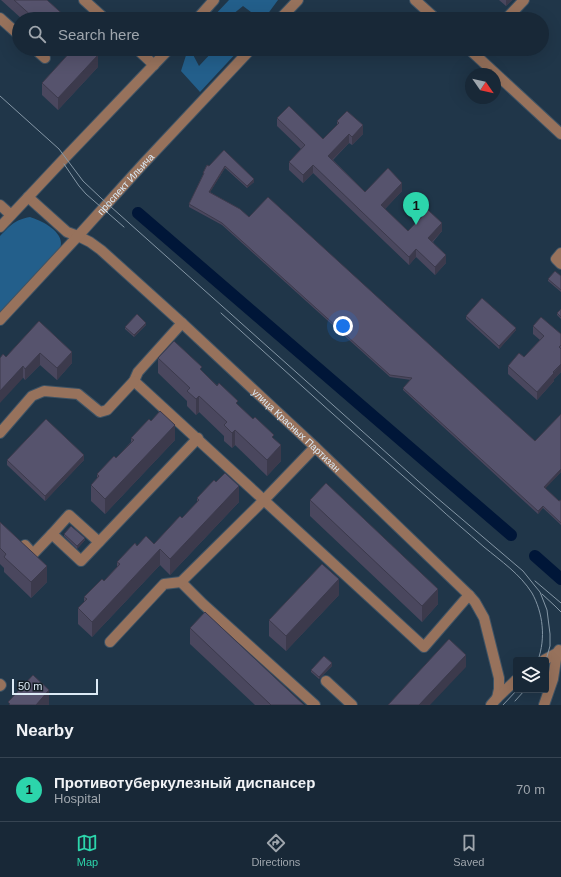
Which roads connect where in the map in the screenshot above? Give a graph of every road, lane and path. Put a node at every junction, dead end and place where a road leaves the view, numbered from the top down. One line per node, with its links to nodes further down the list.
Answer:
1 (84, 0): 6 (street)
2 (214, 0): 7 (street)
3 (298, 0): 8 (street)
4 (415, 0): 9 (street)
5 (524, 0): 10 (street)
6 (97, 12)
7 (203, 12)
8 (287, 12)
9 (428, 12)
10 (513, 12)
11 (0, 18): 12 (street)
12 (12, 29)
13 (144, 56): 17 (street)
14 (162, 56): 17 (street)
15 (244, 56): 23 (street, проспект Ильича)
16 (479, 56): 18 (street)
17 (154, 65): 19 (street)
18 (561, 134)
19 (28, 197): 21 (street); 23 (street, улица Красных Партизан)
20 (0, 205): 21 (street)
21 (12, 215): 22 (street)
22 (0, 227)
23 (78, 236): 26 (street, проспект Ильича); 27 (street, улица Красных Партизан)
24 (561, 252): 25 (street)
25 (561, 264)
26 (0, 320)
27 (182, 323): 28 (street); 31 (street, улица Красных Партизан)
28 (134, 381): 29 (street); 30 (street)
29 (0, 433)
30 (198, 438): 32 (street); 35 (street)
31 (315, 447): 32 (street); 37 (street, улица Красных Партизан)
32 (264, 500): 36 (street); 37 (street)
33 (52, 534): 34 (street); 35 (street); 35 (street)
34 (17, 538)
35 (99, 542)
36 (181, 582): 38 (street); 44 (street)
37 (469, 595): 43 (street, улица Красных Партизан)
38 (110, 642)
39 (560, 652): 40 (street); 46 (street)
40 (549, 658)
41 (326, 681): 45 (street)
42 (513, 683): 43 (street)
43 (494, 701)
44 (315, 705)
45 (352, 705)
46 (544, 705)

